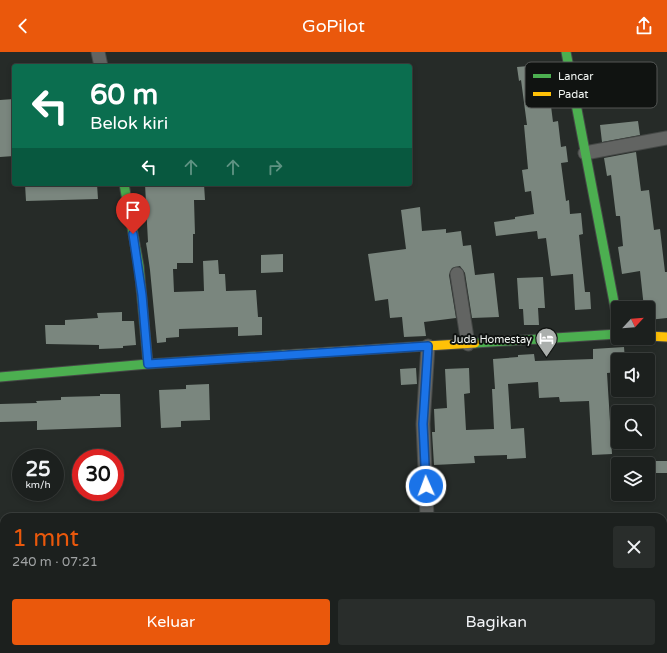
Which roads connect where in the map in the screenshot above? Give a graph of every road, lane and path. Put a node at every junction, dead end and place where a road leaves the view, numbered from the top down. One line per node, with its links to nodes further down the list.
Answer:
1 (98, 52): 4 (street)
2 (566, 52): 3 (street)
3 (568, 62)
4 (101, 64)
5 (577, 108): 7 (street)
6 (667, 138): 7 (street)
7 (585, 153): 10 (street)
8 (124, 186): 16 (street)
9 (458, 274): 14 (street)
10 (614, 301)
11 (611, 334): 14 (street)
12 (655, 336): 13 (street)
13 (667, 337)
14 (468, 344): 15 (street)
15 (428, 346): 16 (street); 18 (street)
16 (148, 364): 17 (street)
17 (0, 377)
18 (427, 513)

